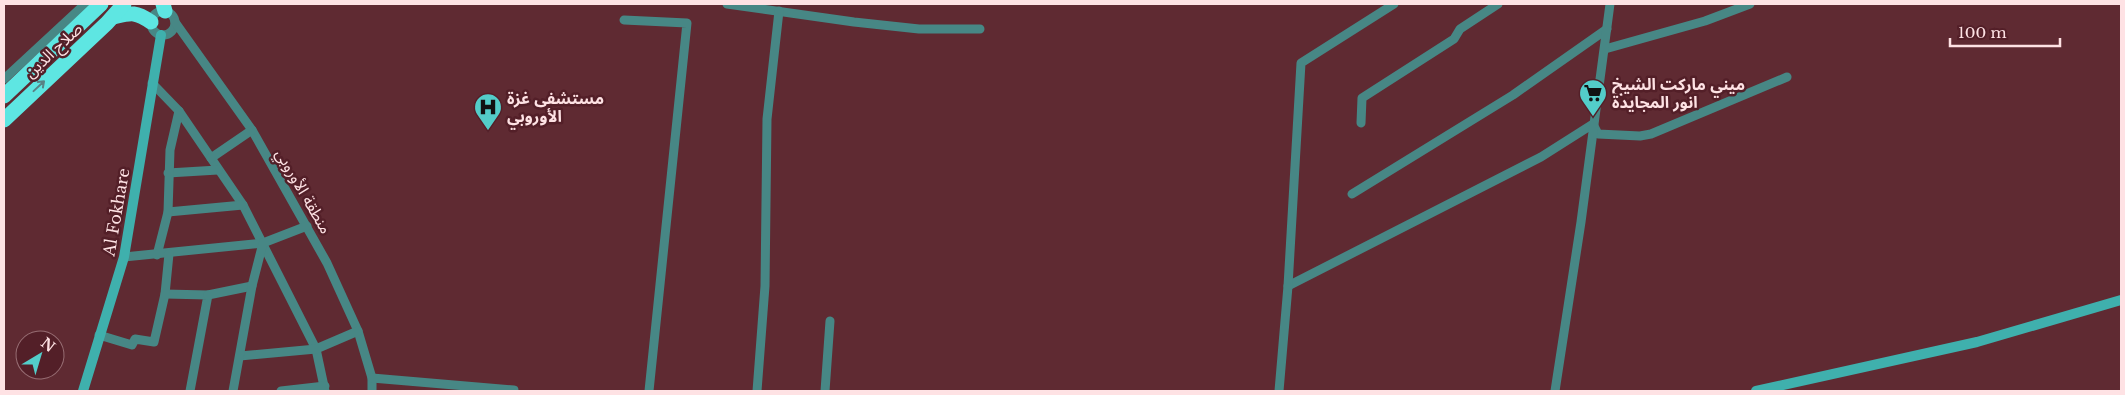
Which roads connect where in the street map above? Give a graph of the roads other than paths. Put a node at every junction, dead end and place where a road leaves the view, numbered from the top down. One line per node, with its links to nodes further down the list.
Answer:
1 (84, 4): 19 (street)
2 (101, 4): 21 (highway, صلاح الدين)
3 (124, 4): 11 (highway, صلاح الدين)
4 (728, 4): 9 (street)
5 (1394, 4): 39 (street)
6 (1498, 4): 24 (street)
7 (1610, 4): 15 (street)
8 (1750, 4): 17 (street)
9 (779, 11): 14 (street); 58 (street)
10 (168, 12): 13 (street); 16 (street); 26 (street, منطقة الأوروبي)
11 (113, 17): 13 (highway); 23 (highway, صلاح الدين, one-way to 11)
12 (624, 20): 57 (street)
13 (151, 22): 16 (street)
14 (980, 29)
15 (1607, 29): 17 (street); 30 (street)
16 (161, 35): 20 (street, Al Fokhare)
17 (1605, 49): 25 (street)
18 (1787, 77): 25 (street)
19 (4, 78)
20 (152, 83): 22 (street); 37 (street, Al Fokhare)
21 (4, 96)
22 (179, 110): 27 (street); 29 (street)
23 (4, 120)
24 (1361, 123)
25 (1593, 124): 39 (street); 61 (street)
26 (252, 130): 27 (street); 33 (street, منطقة الأوروبي)
27 (211, 158): 28 (street)
28 (218, 170): 29 (street); 31 (street)
29 (168, 173): 32 (street)
30 (1352, 194)
31 (243, 205): 32 (street); 34 (street)
32 (168, 212): 36 (street)
33 (307, 226): 34 (street); 44 (street, منطقة الأوروبي)
34 (263, 243): 35 (street); 38 (street); 46 (street)
35 (169, 254): 36 (street); 40 (street)
36 (157, 255): 37 (street)
37 (124, 257): 45 (street, Al Fokhare)
38 (252, 286): 41 (street); 47 (street)
39 (1288, 286): 60 (street)
40 (165, 294): 41 (street); 45 (street)
41 (208, 295): 52 (street)
42 (2121, 300): 62 (street)
43 (830, 321): 59 (street)
44 (358, 331): 46 (street); 48 (street, منطقة الأوروبي)
45 (99, 335): 51 (street, Al Fokhare)
46 (316, 349): 47 (street); 49 (street)
47 (240, 356): 53 (street)
48 (372, 378): 50 (street); 55 (street, منطقة الأوروبي)
49 (325, 389): 54 (street)
50 (471, 389): 56 (street)
51 (83, 391)
52 (190, 391)
53 (233, 391)
54 (281, 391)
55 (372, 391)
56 (514, 391)
57 (648, 391)
58 (757, 391)
59 (825, 391)
60 (1280, 391)
61 (1555, 391)
62 (1756, 391)

